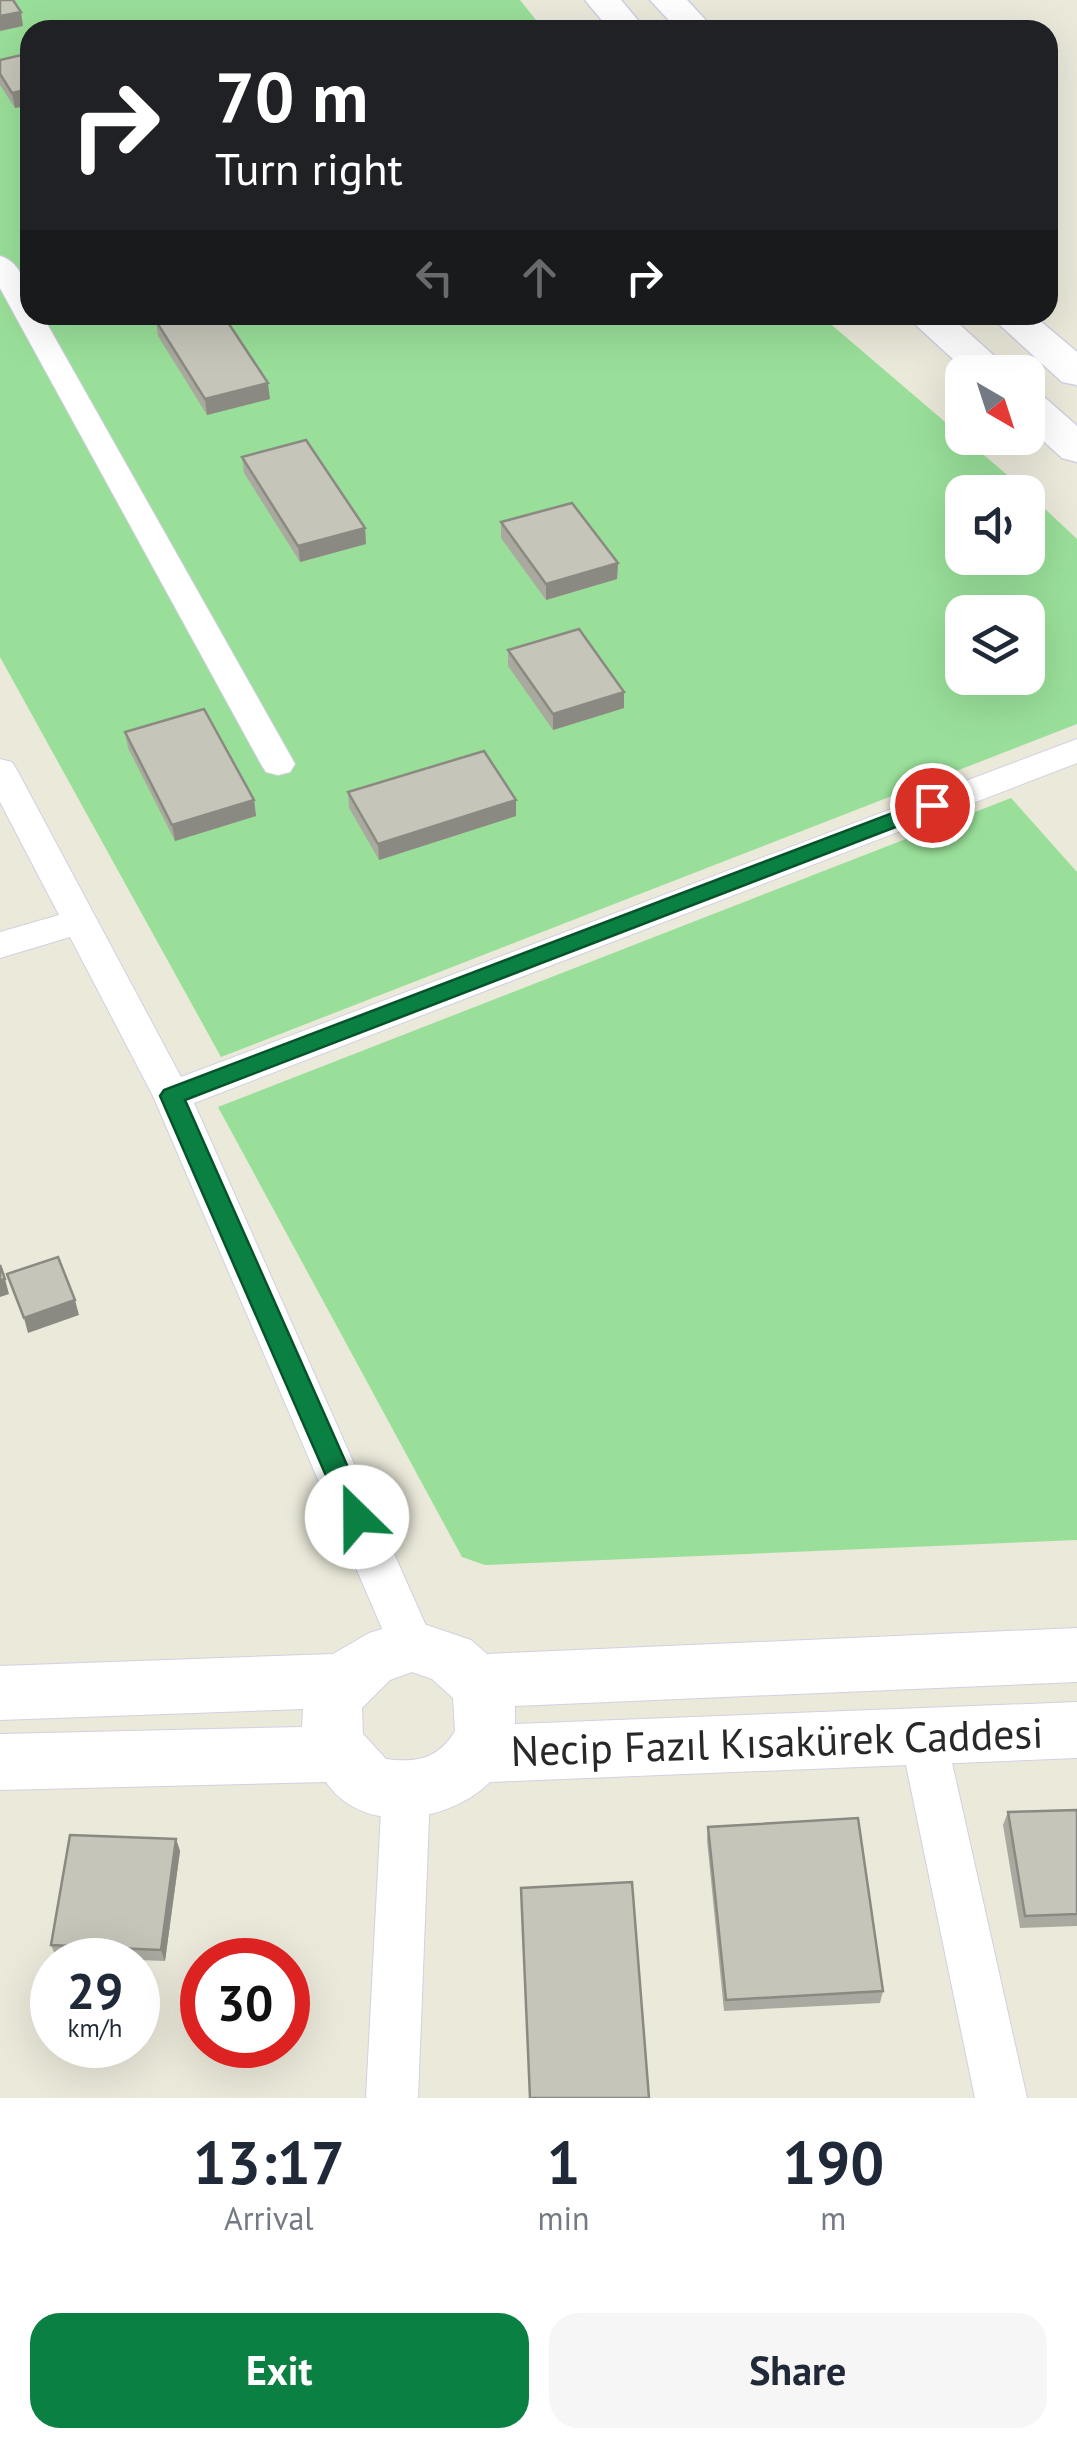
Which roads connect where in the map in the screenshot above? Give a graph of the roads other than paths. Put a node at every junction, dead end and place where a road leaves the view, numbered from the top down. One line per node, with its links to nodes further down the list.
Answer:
1 (602, 0): 3 (main road)
2 (667, 0): 4 (main road)
3 (620, 20)
4 (688, 20)
5 (0, 264): 6 (street)
6 (20, 300)
7 (34, 325): 15 (street)
8 (937, 325): 10 (main road)
9 (1021, 325): 11 (main road)
10 (971, 355)
11 (1077, 373)
12 (1045, 420): 13 (main road)
13 (1077, 449)
14 (1077, 750): 19 (street)
15 (278, 764)
16 (0, 770): 17 (street)
17 (79, 922): 18 (street); 19 (street)
18 (0, 945)
19 (172, 1096): 20 (street)
20 (412, 1646): 22 (street); 23 (street)
21 (1077, 1654): 23 (street, Necip Fazıl Kısakürek Caddesi)
22 (344, 1680): 24 (street); 27 (street)
23 (478, 1681): 28 (street)
24 (0, 1694)
25 (1077, 1730): 26 (street, Necip Fazıl Kısakürek Caddesi)
26 (924, 1736): 28 (street, Necip Fazıl Kısakürek Caddesi); 32 (street)
27 (339, 1754): 29 (street); 30 (street)
28 (476, 1754): 30 (street)
29 (0, 1762)
30 (406, 1792): 31 (street)
31 (392, 2098)
32 (1001, 2098)

